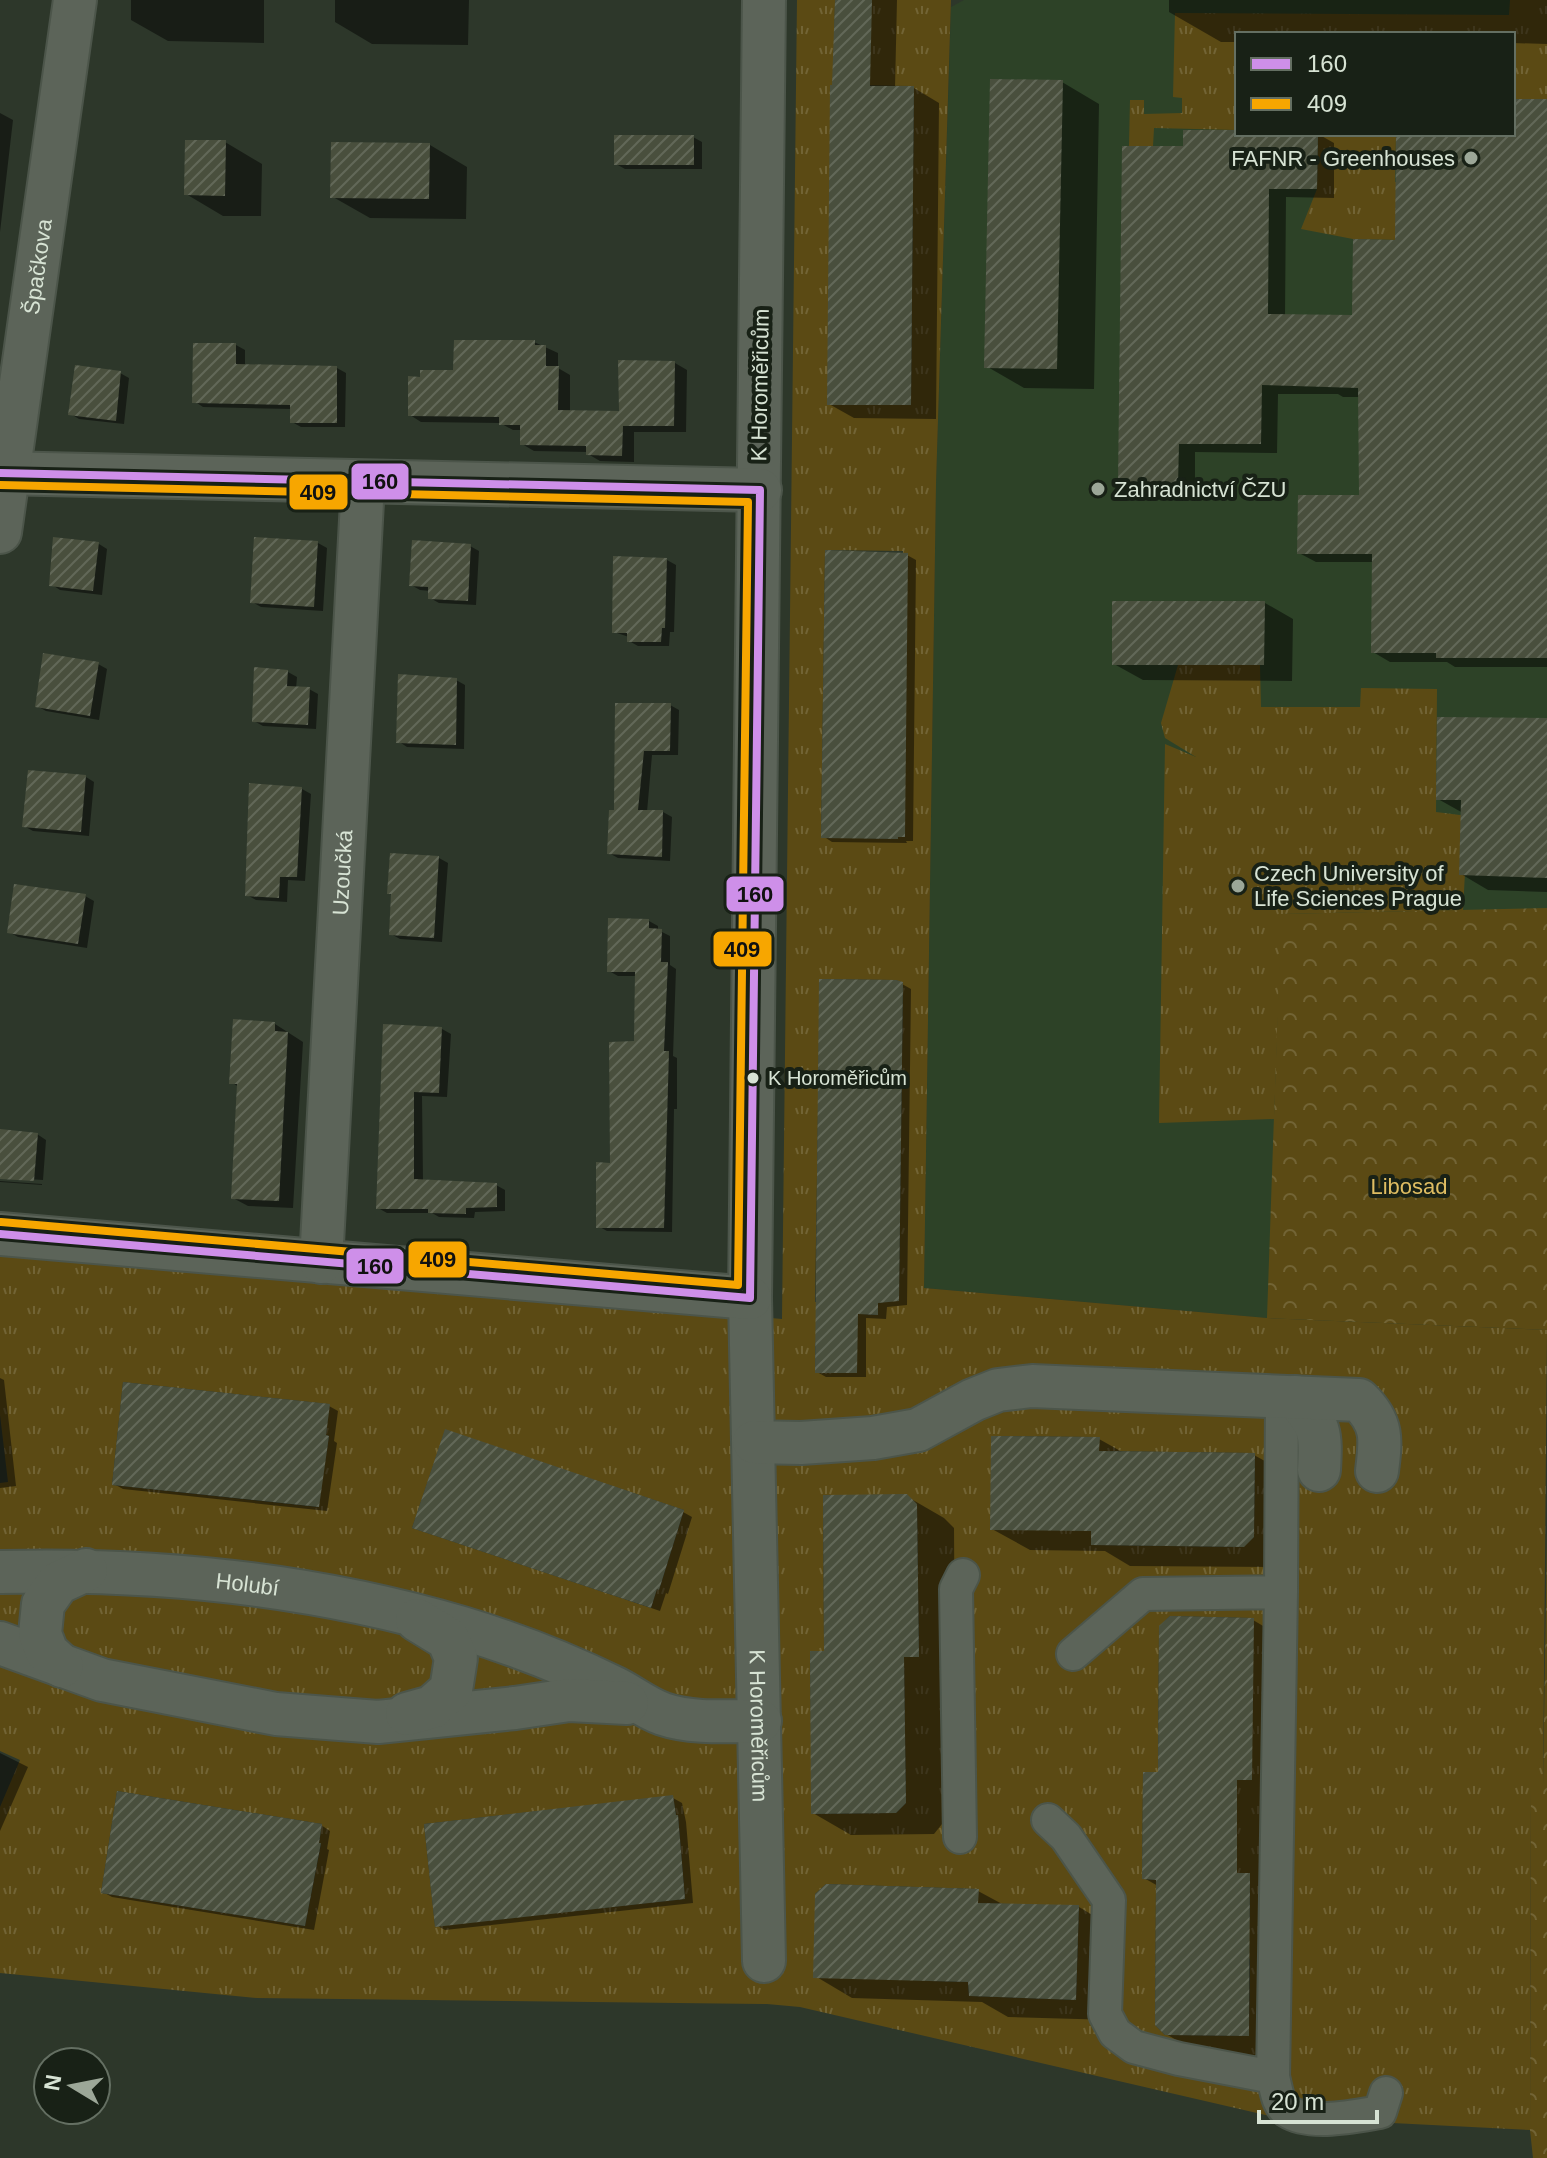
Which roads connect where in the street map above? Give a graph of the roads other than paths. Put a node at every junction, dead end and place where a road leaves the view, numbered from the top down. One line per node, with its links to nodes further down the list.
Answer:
1 (75, 0): 3 (street, Špačkova)
2 (764, 0): 5 (street, K Horoměřicům)
3 (3, 473): 4 (street); 6 (street, Špačkova)
4 (363, 483): 5 (street); 8 (street, Uzoučká)
5 (760, 490): 9 (street, K Horoměřicům)
6 (0, 532)
7 (0, 1234): 8 (street)
8 (321, 1262): 9 (street)
9 (750, 1298): 11 (street, K Horoměřicům)
10 (1289, 1397): 11 (street); 12 (street); 13 (street); 17 (street)
11 (754, 1442): 23 (street, K Horoměřicům)
12 (1319, 1470)
13 (1377, 1471)
14 (86, 1570): 15 (street, Holubí); 18 (street, Holubí); 21 (street)
15 (0, 1572)
16 (963, 1575): 26 (street)
17 (1281, 1592): 20 (street); 28 (street)
18 (407, 1614): 22 (street, Holubí); 24 (street, Holubí)
19 (0, 1643): 21 (street, Holubí)
20 (1073, 1654)
21 (62, 1666): 24 (street, Holubí)
22 (647, 1707): 23 (street, Holubí); 24 (street, Holubí)
23 (760, 1721): 27 (street, K Horoměřicům)
24 (378, 1722)
25 (1048, 1820): 28 (street)
26 (960, 1837)
27 (764, 1961)
28 (1273, 2077): 29 (street)
29 (1386, 2093)

